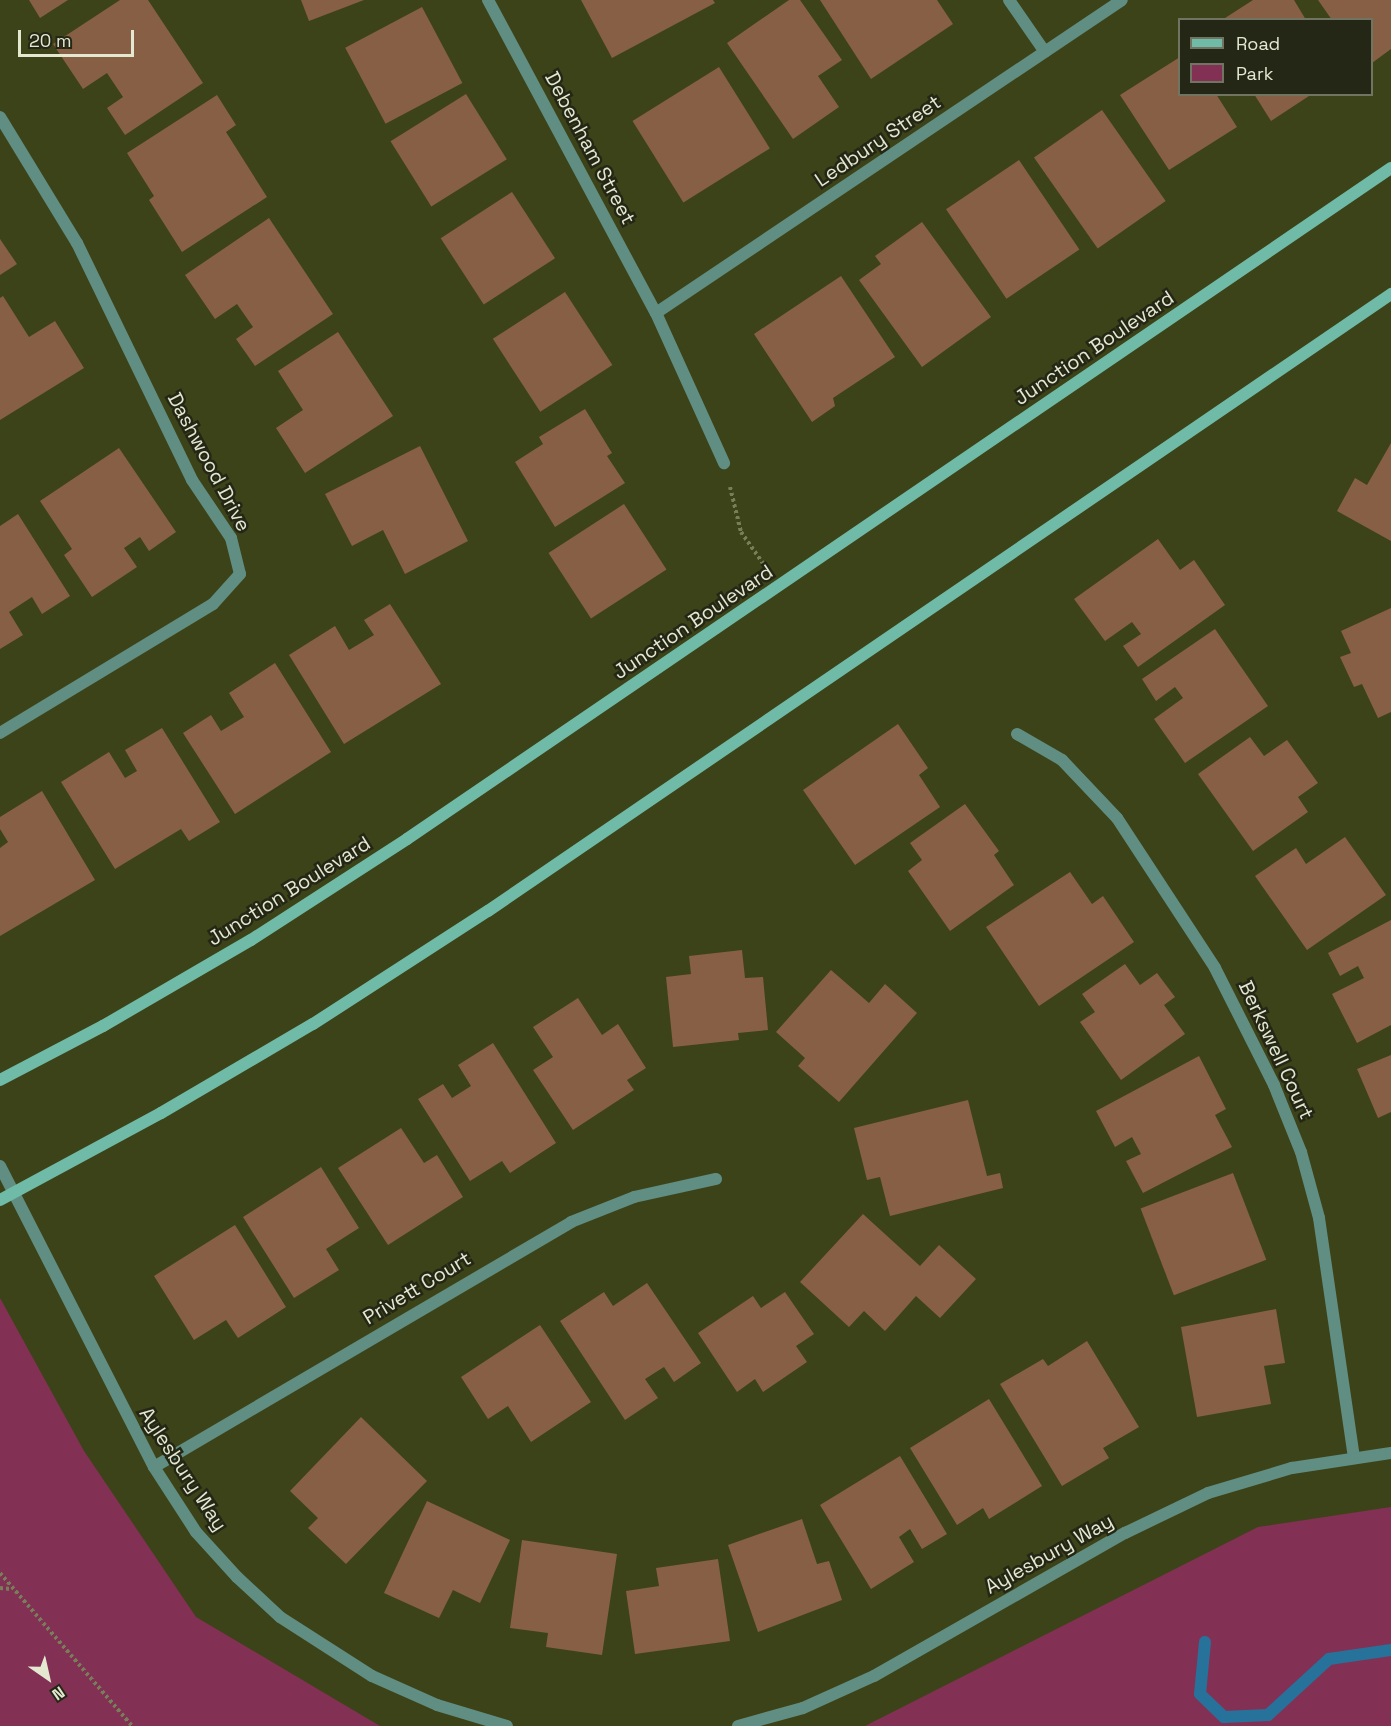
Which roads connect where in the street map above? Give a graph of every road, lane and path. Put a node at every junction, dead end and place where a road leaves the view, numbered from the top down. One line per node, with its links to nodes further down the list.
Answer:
1 (488, 0): 8 (street, Debenham Street)
2 (1008, 0): 4 (street)
3 (1122, 0): 4 (street, Ledbury Street)
4 (1045, 52): 8 (street, Ledbury Street)
5 (0, 117): 11 (street, Dashwood Drive)
6 (1391, 168): 10 (main road, Junction Boulevard)
7 (1391, 294): 16 (main road)
8 (656, 314): 9 (street, Debenham Street)
9 (724, 464): 10 (path)
10 (779, 587): 13 (main road, Junction Boulevard)
11 (0, 733)
12 (1017, 734): 19 (street, Berkswell Court)
13 (0, 1080)
14 (0, 1166): 16 (street, Aylesbury Way)
15 (716, 1179): 20 (street, Privett Court)
16 (14, 1193): 17 (main road); 20 (street, Aylesbury Way)
17 (0, 1200)
18 (1391, 1453): 19 (street, Aylesbury Way)
19 (1354, 1456): 26 (street, Aylesbury Way)
20 (154, 1467): 25 (street, Aylesbury Way)
21 (0, 1573): 23 (path)
22 (0, 1588): 23 (path)
23 (11, 1589): 24 (path)
24 (132, 1726)
25 (507, 1726)
26 (738, 1726)

